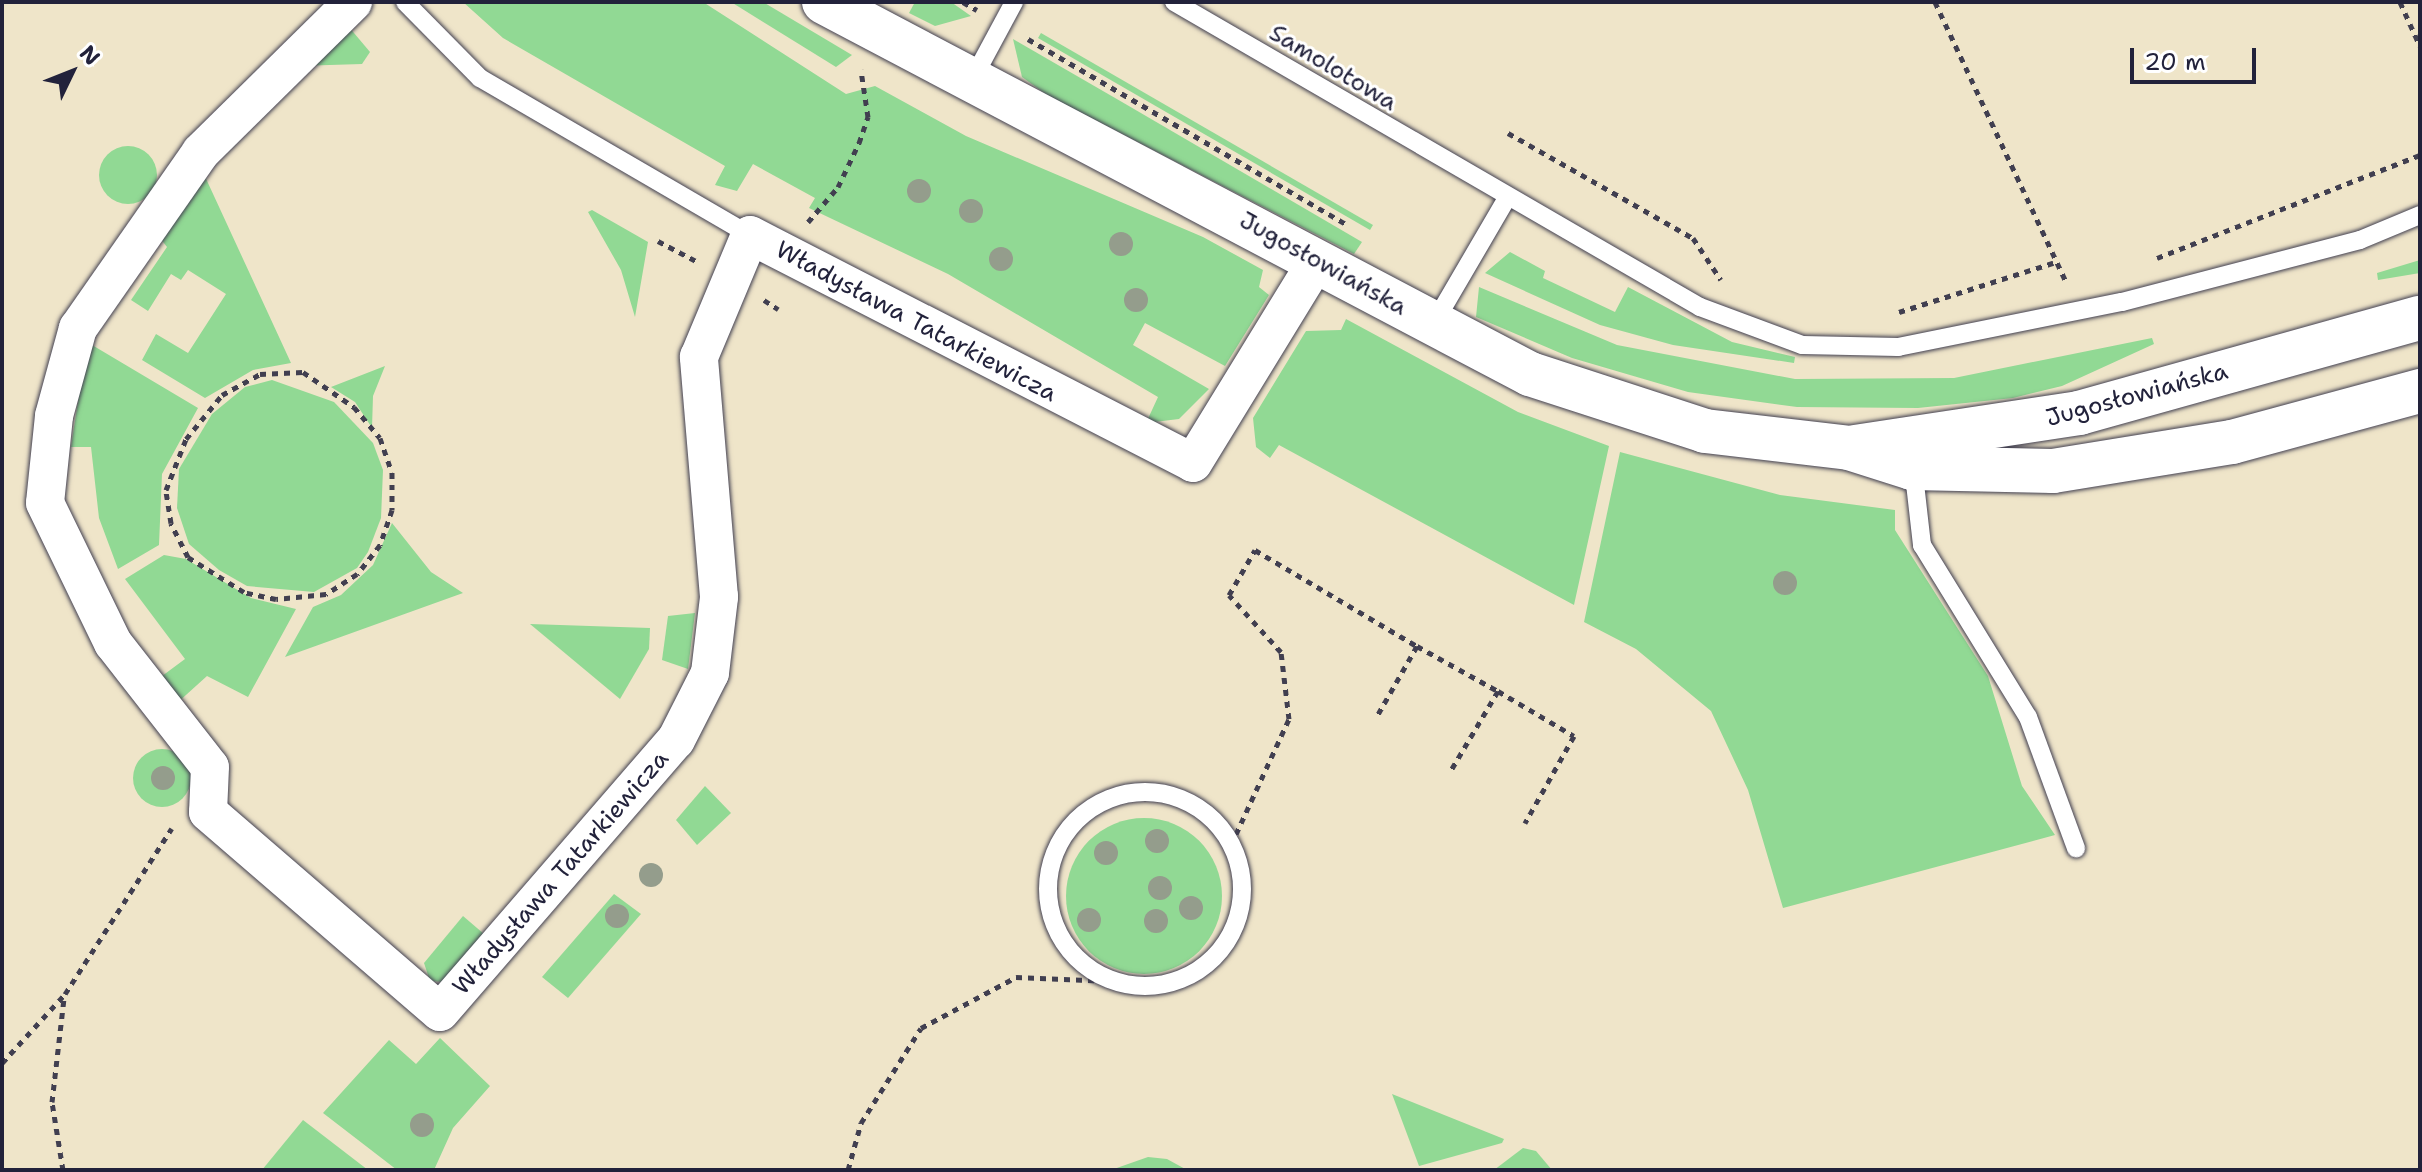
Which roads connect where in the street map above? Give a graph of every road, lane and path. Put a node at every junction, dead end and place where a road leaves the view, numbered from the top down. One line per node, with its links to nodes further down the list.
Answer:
1 (353, 2): 34 (street)
2 (405, 2): 18 (lane)
3 (824, 2): 12 (street, Jugosłowiańska)
4 (963, 2): 9 (path)
5 (1014, 2): 9 (lane)
6 (1174, 2): 15 (lane, Samolotowa)
7 (1935, 2): 20 (path)
8 (2400, 2): 10 (path)
9 (1002, 24): 12 (lane); 17 (path)
10 (2420, 46)
11 (860, 68): 18 (path)
12 (970, 84): 19 (street, Jugosłowiańska)
13 (1508, 133): 22 (path)
14 (2420, 155): 21 (path)
15 (1507, 198): 16 (lane, Samolotowa); 26 (lane)
16 (2420, 215)
17 (1363, 234)
18 (765, 243): 19 (street, Władysława Tatarkiewicza); 34 (street, Władysława Tatarkiewicza)
19 (1317, 261): 26 (street, Jugosłowiańska)
20 (2053, 263): 23 (path); 24 (path)
21 (2144, 263)
22 (1725, 287)
23 (2072, 292)
24 (1887, 314)
25 (2420, 318): 28 (street, Jugosłowiańska)
26 (1432, 325): 28 (street, Jugosłowiańska)
27 (2420, 391): 28 (street, Jugosłowiańska)
28 (1913, 451): 37 (lane)
29 (188, 557): 29 (path)
30 (1417, 646): 31 (path); 32 (path); 36 (path)
31 (1498, 691): 33 (path); 35 (path)
32 (1377, 716)
33 (1451, 770)
34 (208, 812): 39 (path)
35 (1525, 823)
36 (1231, 845): 38 (lane); 38 (lane)
37 (2076, 848)
38 (1111, 981): 41 (path)
39 (65, 994): 40 (path); 42 (path)
40 (2, 1063)
41 (847, 1169)
42 (63, 1170)

